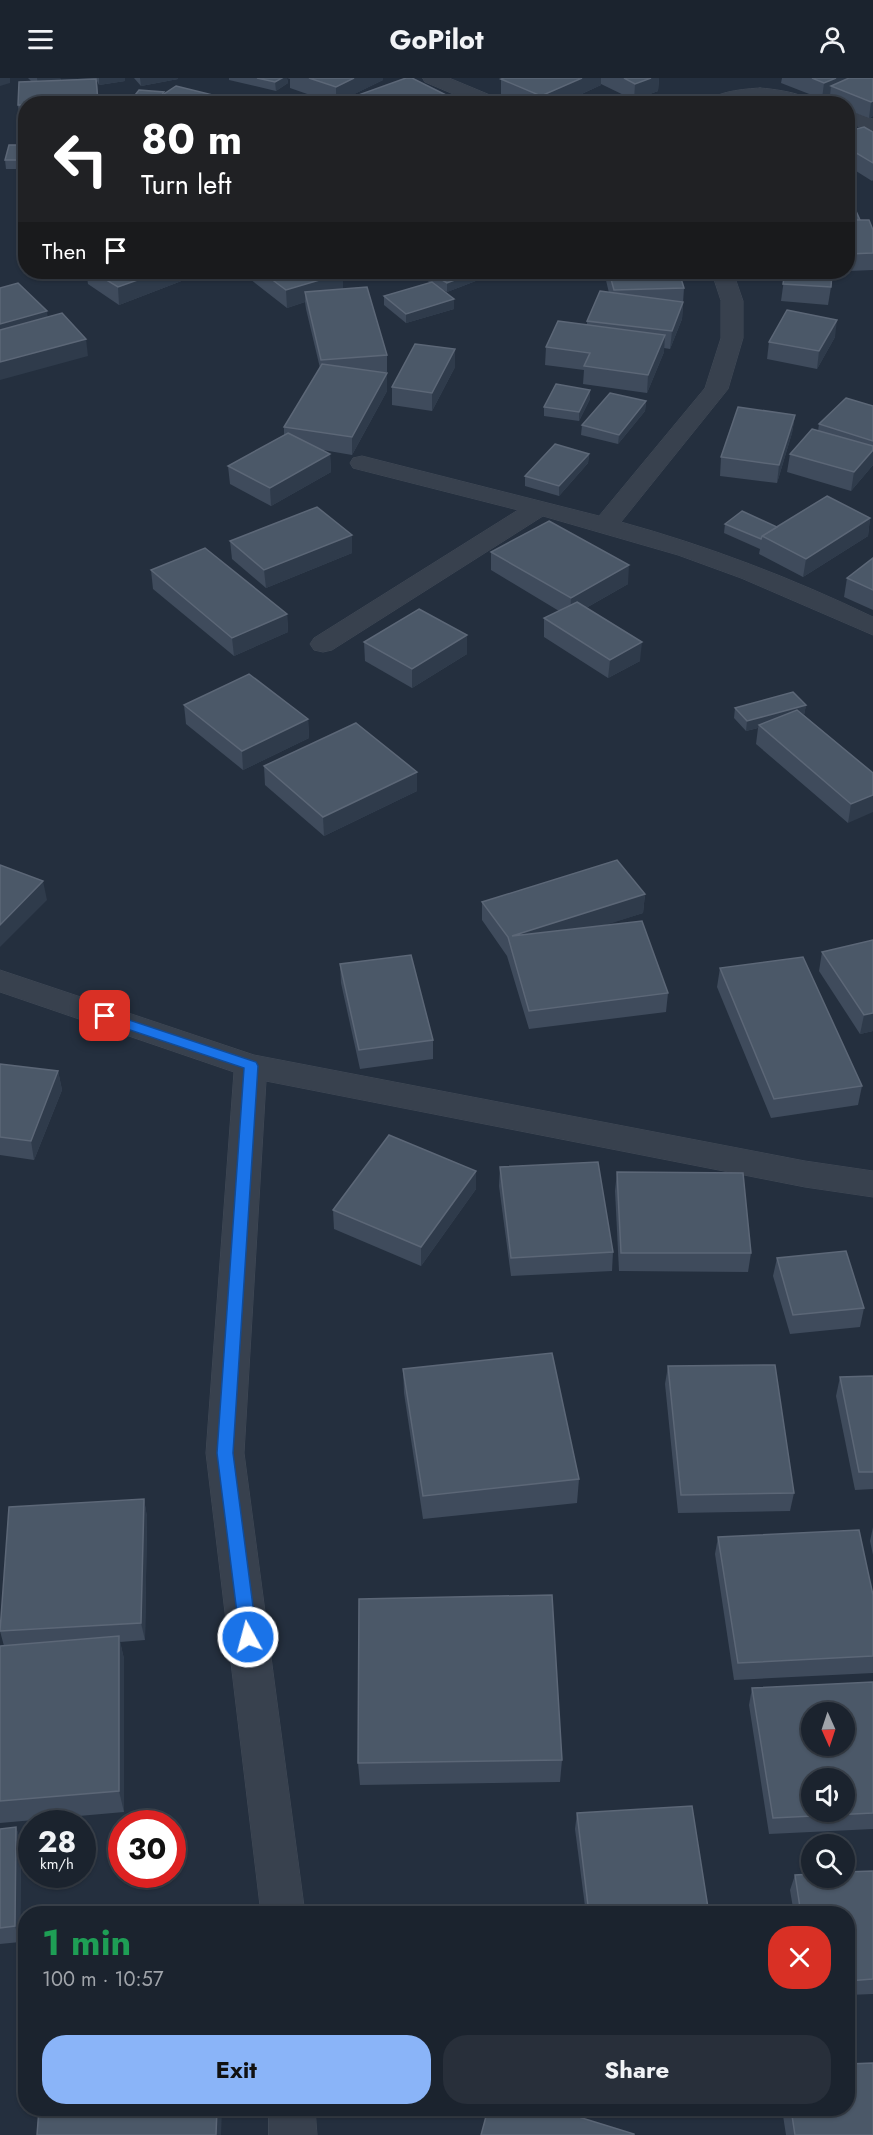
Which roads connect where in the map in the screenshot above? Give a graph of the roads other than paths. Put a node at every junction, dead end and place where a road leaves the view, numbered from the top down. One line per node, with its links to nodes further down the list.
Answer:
1 (432, 78): 2 (street)
2 (476, 96)
3 (736, 96): 4 (street)
4 (774, 96)
5 (855, 119): 6 (street)
6 (873, 125)
7 (725, 279): 10 (street)
8 (362, 463): 9 (street)
9 (537, 508): 10 (street); 12 (street)
10 (605, 525): 11 (street)
11 (873, 627)
12 (322, 644)
13 (0, 981): 14 (street)
14 (251, 1066): 15 (street); 16 (street)
15 (873, 1184)
16 (282, 1906)
17 (292, 2116): 18 (street)
18 (292, 2135)

